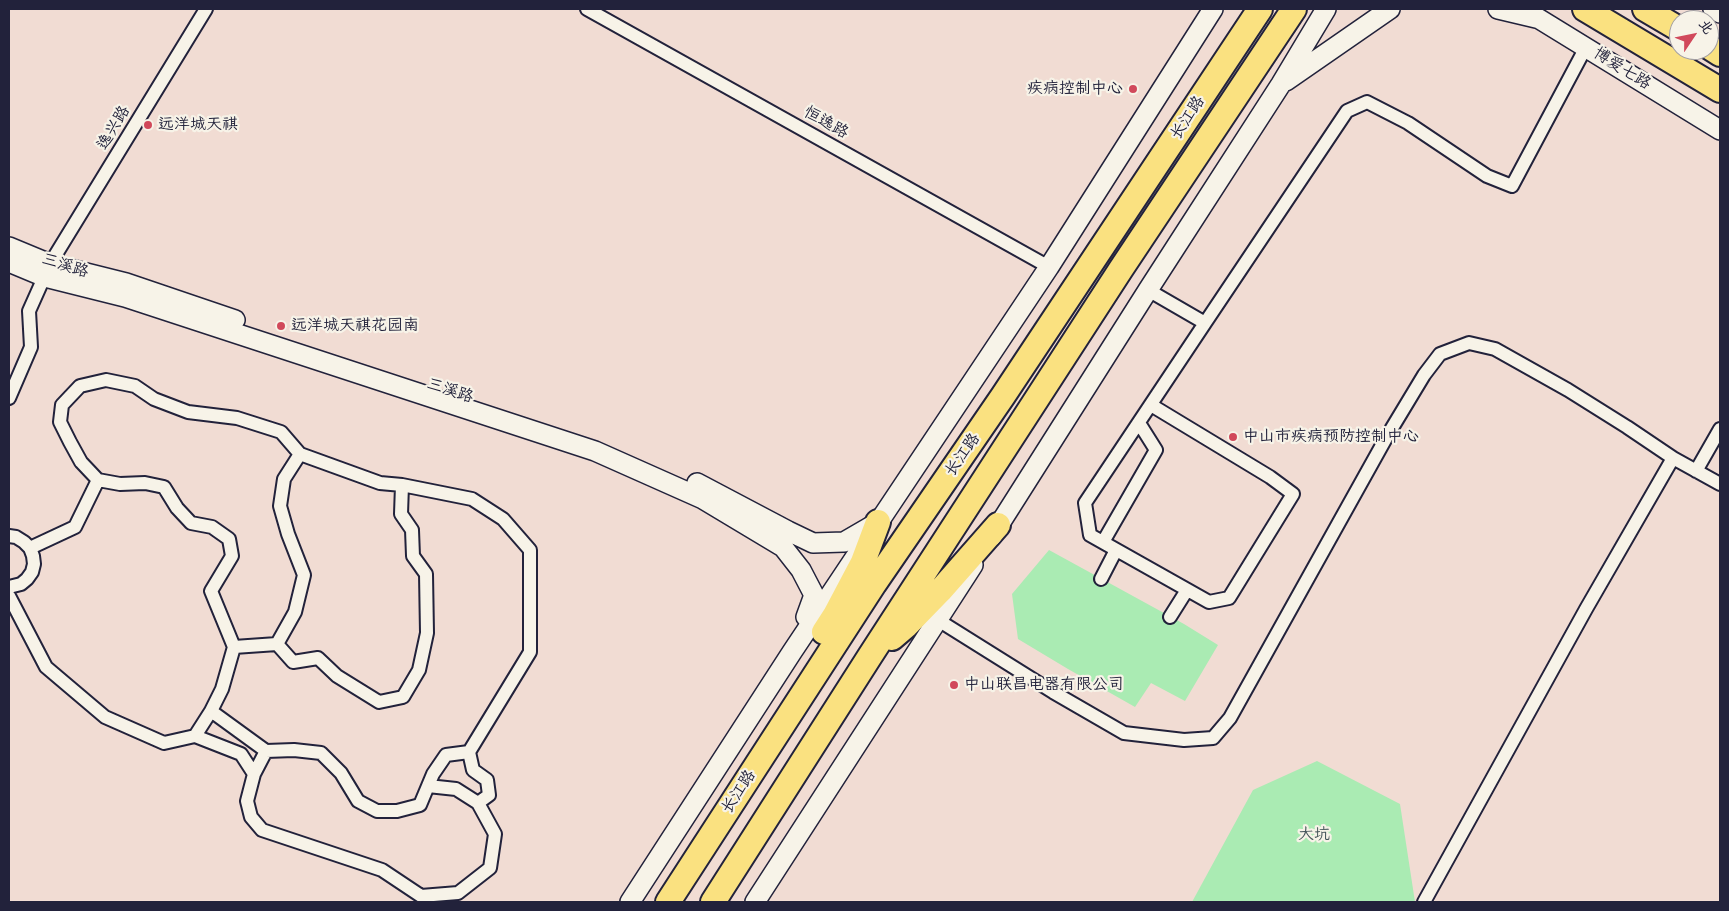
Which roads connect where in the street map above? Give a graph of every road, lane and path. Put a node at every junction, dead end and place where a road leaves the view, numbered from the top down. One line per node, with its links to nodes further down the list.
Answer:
1 (206, 9): 24 (street, 逸兴路)
2 (587, 9): 23 (street, 恒逸路)
3 (1260, 9): 54 (highway, 长江路)
4 (1294, 9): 52 (highway, 长江路)
5 (1321, 9): 16 (main road)
6 (1326, 9): 16 (main road)
7 (1390, 9): 18 (main road)
8 (1498, 9): 14 (main road, 博爱七路)
9 (1584, 9): 19 (highway, 博爱七路)
10 (1645, 9): 15 (highway)
11 (1714, 9): 13 (main road)
12 (1208, 13): 23 (main road, 长江路)
13 (1720, 13)
14 (1531, 14): 17 (main road, 博爱七路)
15 (1669, 23)
16 (1312, 32): 18 (main road)
17 (1586, 47): 20 (main road, 博爱七路); 26 (street)
18 (1281, 84): 25 (main road)
19 (1720, 90)
20 (1720, 130)
21 (9, 247): 24 (main road, 三溪路)
22 (9, 262): 24 (main road)
23 (1048, 266): 37 (main road, 长江路)
24 (48, 270): 27 (street, 逸兴路); 37 (main road, 三溪路); 51 (main road, 三溪路)
25 (1148, 290): 26 (street); 38 (main road)
26 (1205, 323): 28 (street)
27 (9, 398)
28 (1151, 405): 29 (street); 45 (street)
29 (1139, 423): 40 (street); 40 (street)
30 (1720, 429): 33 (street)
31 (300, 454): 34 (street); 36 (street); 49 (street)
32 (1673, 458): 33 (street); 48 (street); 65 (street)
33 (1696, 471): 35 (street)
34 (98, 480): 41 (street); 50 (street)
35 (1720, 484)
36 (402, 485): 49 (street); 57 (street)
37 (878, 522): 51 (main road, 长江路); 54 (highway)
38 (998, 525): 48 (main road); 52 (highway)
39 (9, 536): 41 (street)
40 (1103, 542): 42 (street)
41 (30, 548): 44 (street)
42 (1116, 550): 43 (street); 45 (street)
43 (1101, 579)
44 (9, 587)
45 (1188, 590): 47 (street)
46 (9, 596): 55 (street)
47 (1170, 617)
48 (938, 620): 64 (main road)
49 (277, 644): 50 (street)
50 (234, 647): 53 (street)
51 (792, 652): 61 (main road, 长江路)
52 (870, 656): 63 (highway, 长江路)
53 (211, 711): 55 (street); 56 (street)
54 (790, 713): 62 (highway, 长江路)
55 (195, 736): 58 (street)
56 (266, 752): 58 (street); 59 (street)
57 (469, 752): 59 (street); 60 (street)
58 (254, 774): 60 (street)
59 (428, 786): 60 (street)
60 (478, 803)
61 (630, 902)
62 (668, 902)
63 (713, 902)
64 (755, 902)
65 (1424, 902)

